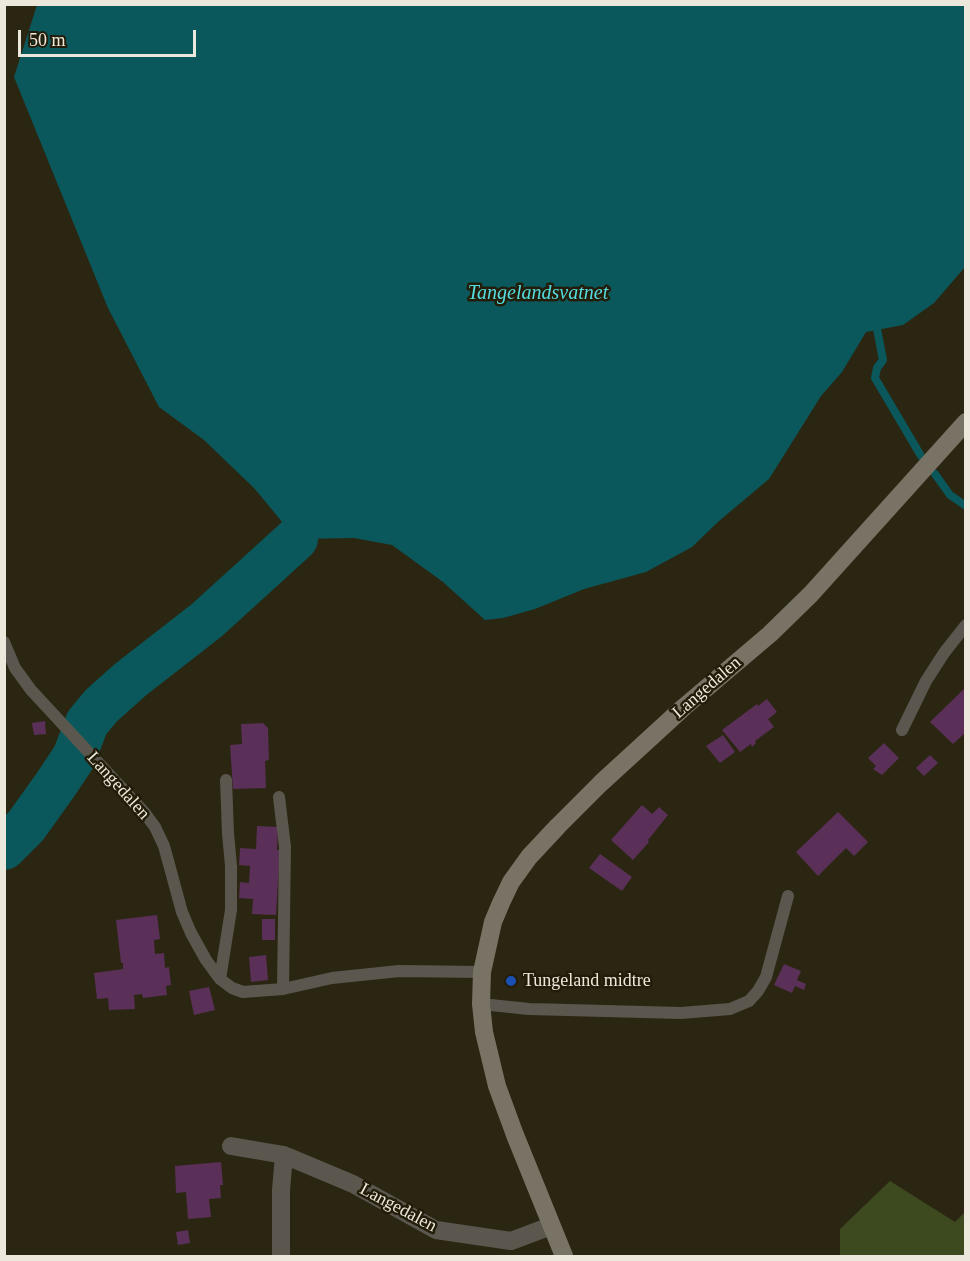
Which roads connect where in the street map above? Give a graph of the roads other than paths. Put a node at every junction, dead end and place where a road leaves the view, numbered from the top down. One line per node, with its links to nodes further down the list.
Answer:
1 (966, 422): 8 (main road, Langedalen)
2 (966, 625): 4 (lane)
3 (4, 642): 9 (lane, Langedalen)
4 (902, 730)
5 (226, 780): 9 (lane)
6 (279, 797): 10 (lane)
7 (788, 896): 11 (lane)
8 (482, 972): 10 (lane, Langedalen); 11 (main road, Langedalen)
9 (220, 979): 10 (lane, Langedalen)
10 (284, 989)
11 (481, 1004): 14 (main road, Langedalen)
12 (231, 1146): 13 (street, Langedalen)
13 (284, 1155): 14 (street, Langedalen); 15 (street)
14 (551, 1226): 16 (main road, Langedalen)
15 (281, 1257)
16 (564, 1257)

